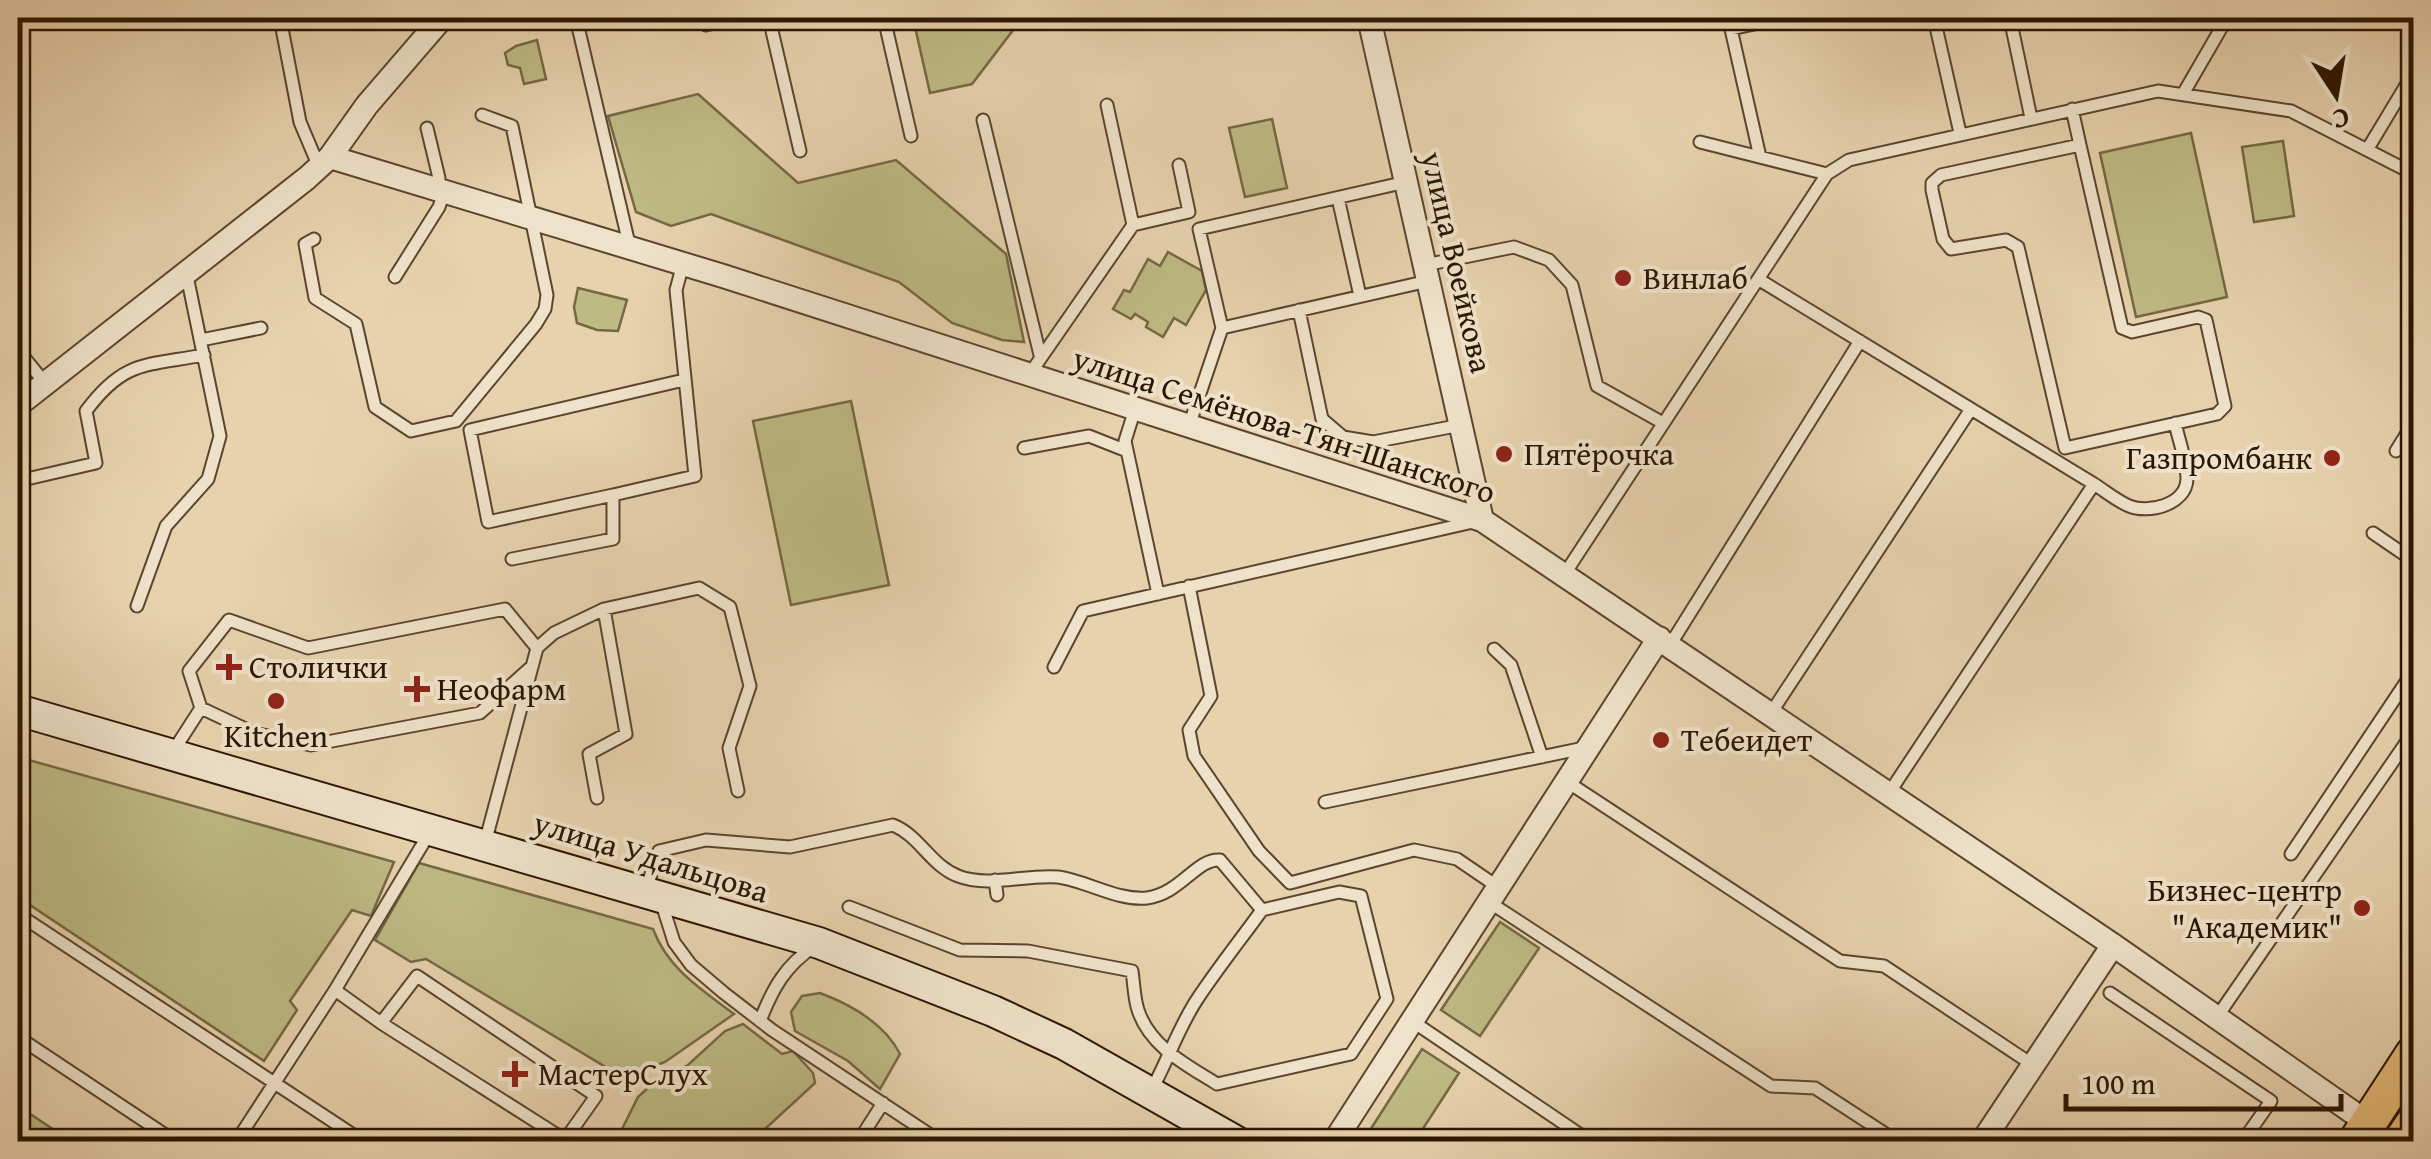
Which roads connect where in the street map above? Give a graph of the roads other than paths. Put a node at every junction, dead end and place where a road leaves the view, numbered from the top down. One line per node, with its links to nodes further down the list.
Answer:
1 (280, 18): 29 (lane)
2 (442, 18): 29 (street)
3 (576, 18): 42 (lane)
4 (705, 18): 5 (lane)
5 (740, 18)
6 (770, 18): 27 (lane)
7 (884, 18): 23 (lane)
8 (1369, 18): 33 (street, улица Воейкова)
9 (1781, 18): 13 (lane)
10 (1934, 18): 22 (lane)
11 (2010, 18): 19 (lane)
12 (2227, 18): 15 (lane)
13 (1729, 23): 28 (lane)
14 (2414, 72): 26 (lane)
15 (2183, 94): 17 (lane); 26 (lane)
16 (1107, 106): 38 (lane)
17 (2072, 109): 19 (lane); 25 (lane)
18 (482, 115): 37 (lane)
19 (2031, 118): 22 (lane)
20 (983, 120): 57 (lane)
21 (427, 128): 34 (lane)
22 (1960, 133): 31 (lane)
23 (910, 136)
24 (1700, 142): 28 (lane)
25 (2080, 145): 65 (lane); 65 (lane)
26 (2367, 150): 32 (lane)
27 (800, 151)
28 (1760, 157): 31 (lane)
29 (324, 162): 34 (street, улица Семёнова-Тян-Шанского); 45 (street)
30 (1179, 165): 36 (lane)
31 (1826, 174): 48 (lane)
32 (2414, 174)
33 (1406, 182): 35 (lane); 46 (street, улица Воейкова)
34 (440, 191): 37 (street, улица Семёнова-Тян-Шанского); 47 (lane)
35 (1338, 198): 39 (lane); 49 (lane)
36 (1189, 212): 38 (lane); 39 (lane)
37 (532, 219): 40 (lane); 42 (street, улица Семёнова-Тян-Шанского)
38 (1133, 225): 57 (lane)
39 (1200, 229): 52 (lane)
40 (314, 238)
41 (18, 241): 43 (lane)
42 (630, 248): 44 (street, улица Семёнова-Тян-Шанского)
43 (18, 252)
44 (684, 264): 57 (street, улица Семёнова-Тян-Шанского); 58 (lane)
45 (186, 271): 53 (lane); 59 (street)
46 (1426, 273): 49 (lane); 64 (lane); 66 (street, улица Воейкова)
47 (395, 278)
48 (1758, 279): 54 (lane); 64 (lane)
49 (1360, 296): 50 (lane)
50 (1298, 310): 52 (lane); 66 (lane)
51 (261, 328): 53 (lane)
52 (1222, 328): 67 (lane)
53 (201, 340): 56 (lane)
54 (1860, 341): 62 (lane); 83 (lane)
55 (18, 350): 59 (lane)
56 (204, 355): 71 (lane); 81 (lane)
57 (1034, 365): 61 (street, улица Семёнова-Тян-Шанского)
58 (684, 380): 73 (lane); 73 (lane)
59 (46, 382): 60 (street)
60 (18, 405)
61 (1135, 409): 67 (street, улица Семёнова-Тян-Шанского); 70 (lane)
62 (1971, 409): 72 (lane); 91 (lane)
63 (2414, 422): 69 (lane)
64 (1663, 423): 78 (lane)
65 (2175, 423): 72 (lane)
66 (1460, 425): 74 (street, улица Воейкова)
67 (1189, 426): 74 (street, улица Семёнова-Тян-Шанского)
68 (1024, 448): 70 (lane)
69 (2396, 450)
70 (1127, 451): 80 (lane)
71 (18, 481)
72 (2094, 484): 98 (lane)
73 (612, 495): 76 (lane)
74 (1482, 520): 78 (street, улица Семёнова-Тян-Шанского); 79 (lane)
75 (2373, 533): 77 (lane)
76 (512, 559)
77 (2414, 560)
78 (1564, 575): 83 (street, улица Семёнова-Тян-Шанского)
79 (1190, 586): 80 (lane); 106 (lane)
80 (1158, 594): 87 (lane)
81 (137, 606)
82 (604, 609): 84 (lane); 97 (lane); 99 (lane)
83 (1665, 641): 91 (street, улица Семёнова-Тян-Шанского); 93 (street)
84 (536, 648): 86 (lane); 89 (lane)
85 (1494, 648): 95 (lane)
86 (532, 666): 89 (lane); 102 (lane)
87 (1054, 667)
88 (2414, 670): 103 (lane)
89 (201, 708): 94 (lane)
90 (18, 710): 94 (street, улица Удальцова)
91 (1771, 713): 98 (street, улица Семёнова-Тян-Шанского)
92 (2414, 731): 117 (lane)
93 (1588, 747): 95 (lane); 96 (street)
94 (172, 753): 101 (street, улица Удальцова)
95 (1542, 757): 100 (lane)
96 (1566, 781): 106 (street); 124 (lane)
97 (738, 790)
98 (1889, 793): 113 (street, улица Семёнова-Тян-Шанского)
99 (597, 798)
100 (1324, 802)
101 (432, 829): 102 (street, улица Удальцова); 115 (lane)
102 (485, 843): 107 (street, улица Удальцова)
103 (2291, 854)
104 (995, 880): 105 (lane); 107 (lane); 109 (lane)
105 (997, 894)
106 (1494, 894): 118 (street); 140 (lane)
107 (653, 895): 112 (street, улица Удальцова); 119 (lane)
108 (849, 907): 114 (lane)
109 (1262, 910): 123 (lane); 123 (lane)
110 (18, 914): 125 (lane)
111 (1004, 937): 114 (lane)
112 (820, 943): 119 (lane); 126 (street, улица Удальцова)
113 (2113, 944): 117 (street, улица Семёнова-Тян-Шанского); 124 (street)
114 (1006, 951): 123 (lane)
115 (335, 990): 120 (lane); 125 (lane)
116 (2110, 993): 130 (lane)
117 (2217, 1017): 129 (street, улица Семёнова-Тян-Шанского)
118 (1412, 1021): 138 (street); 139 (lane)
119 (760, 1022): 127 (lane)
120 (381, 1023): 120 (lane)
121 (18, 1037): 132 (lane)
122 (2414, 1053): 129 (main road)
123 (1170, 1054): 126 (lane)
124 (2033, 1065): 141 (street)
125 (274, 1083): 133 (lane); 134 (lane)
126 (1150, 1093): 137 (street, улица Удальцова)
127 (883, 1103): 135 (lane); 136 (lane)
128 (2414, 1123): 131 (main road)
129 (2362, 1132)
130 (2246, 1140)
131 (2402, 1141)
132 (176, 1142)
133 (236, 1142)
134 (364, 1142)
135 (858, 1142)
136 (942, 1142)
137 (1237, 1142)
138 (1334, 1142)
139 (1591, 1142)
140 (1898, 1142)
141 (1982, 1142)

